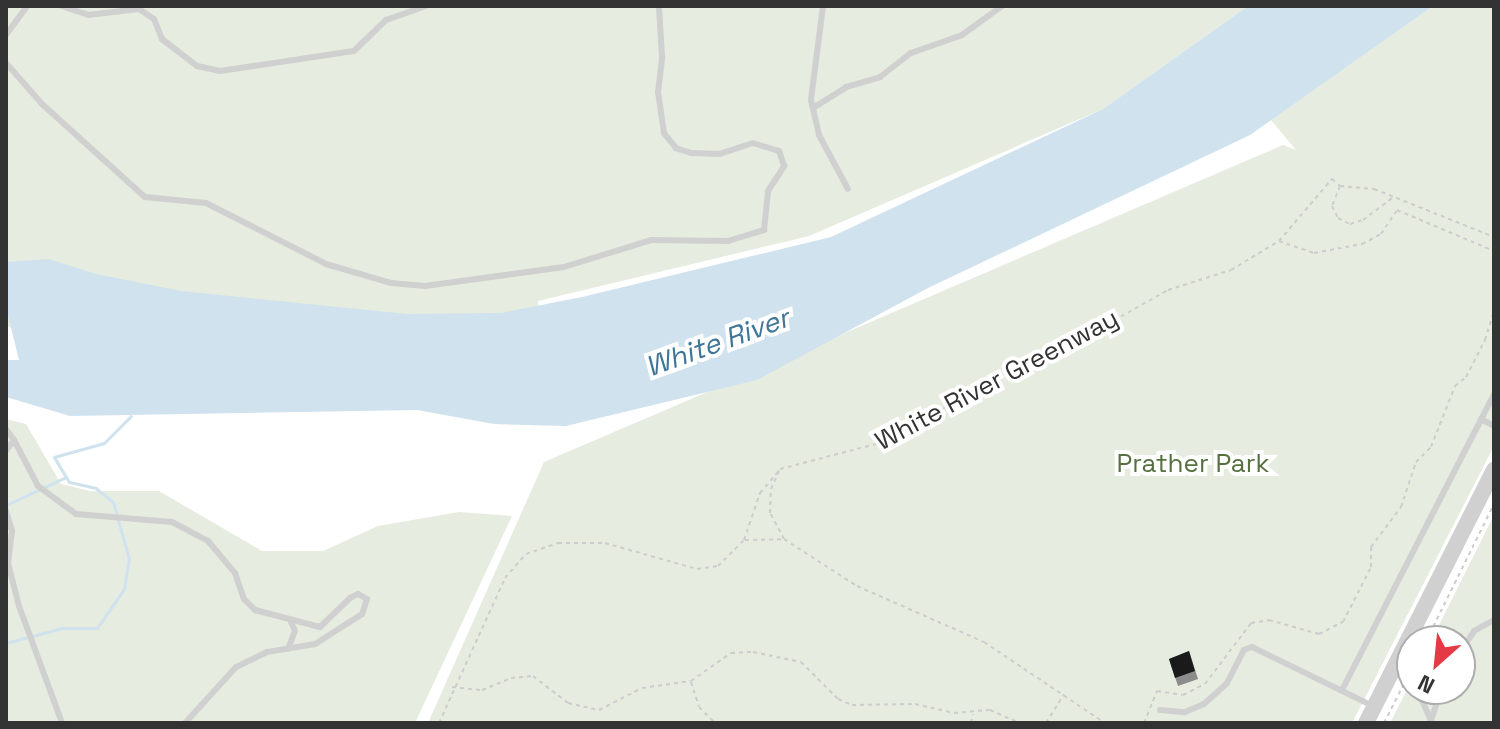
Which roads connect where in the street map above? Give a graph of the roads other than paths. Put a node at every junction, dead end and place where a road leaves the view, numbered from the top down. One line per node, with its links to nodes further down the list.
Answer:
1 (27, 6): 7 (lane)
2 (61, 6): 3 (lane)
3 (426, 6)
4 (659, 6): 8 (lane)
5 (823, 6): 9 (lane)
6 (1002, 6): 9 (lane)
7 (6, 35)
8 (6, 63)
9 (813, 108): 10 (lane)
10 (848, 189)
11 (1494, 394): 12 (lane)
12 (1481, 419): 13 (lane); 23 (lane)
13 (1494, 426)
14 (6, 429): 15 (lane)
15 (14, 440): 16 (lane); 20 (lane)
16 (6, 451)
17 (1494, 470): 24 (street)
18 (6, 511): 26 (lane)
19 (1494, 620): 21 (lane)
20 (291, 622): 22 (lane); 22 (lane)
21 (1476, 630)
22 (288, 649): 27 (lane)
23 (1342, 690): 24 (lane); 25 (lane)
24 (1375, 707): 28 (street)
25 (1160, 710)
26 (62, 723)
27 (185, 723)
28 (1366, 723)

